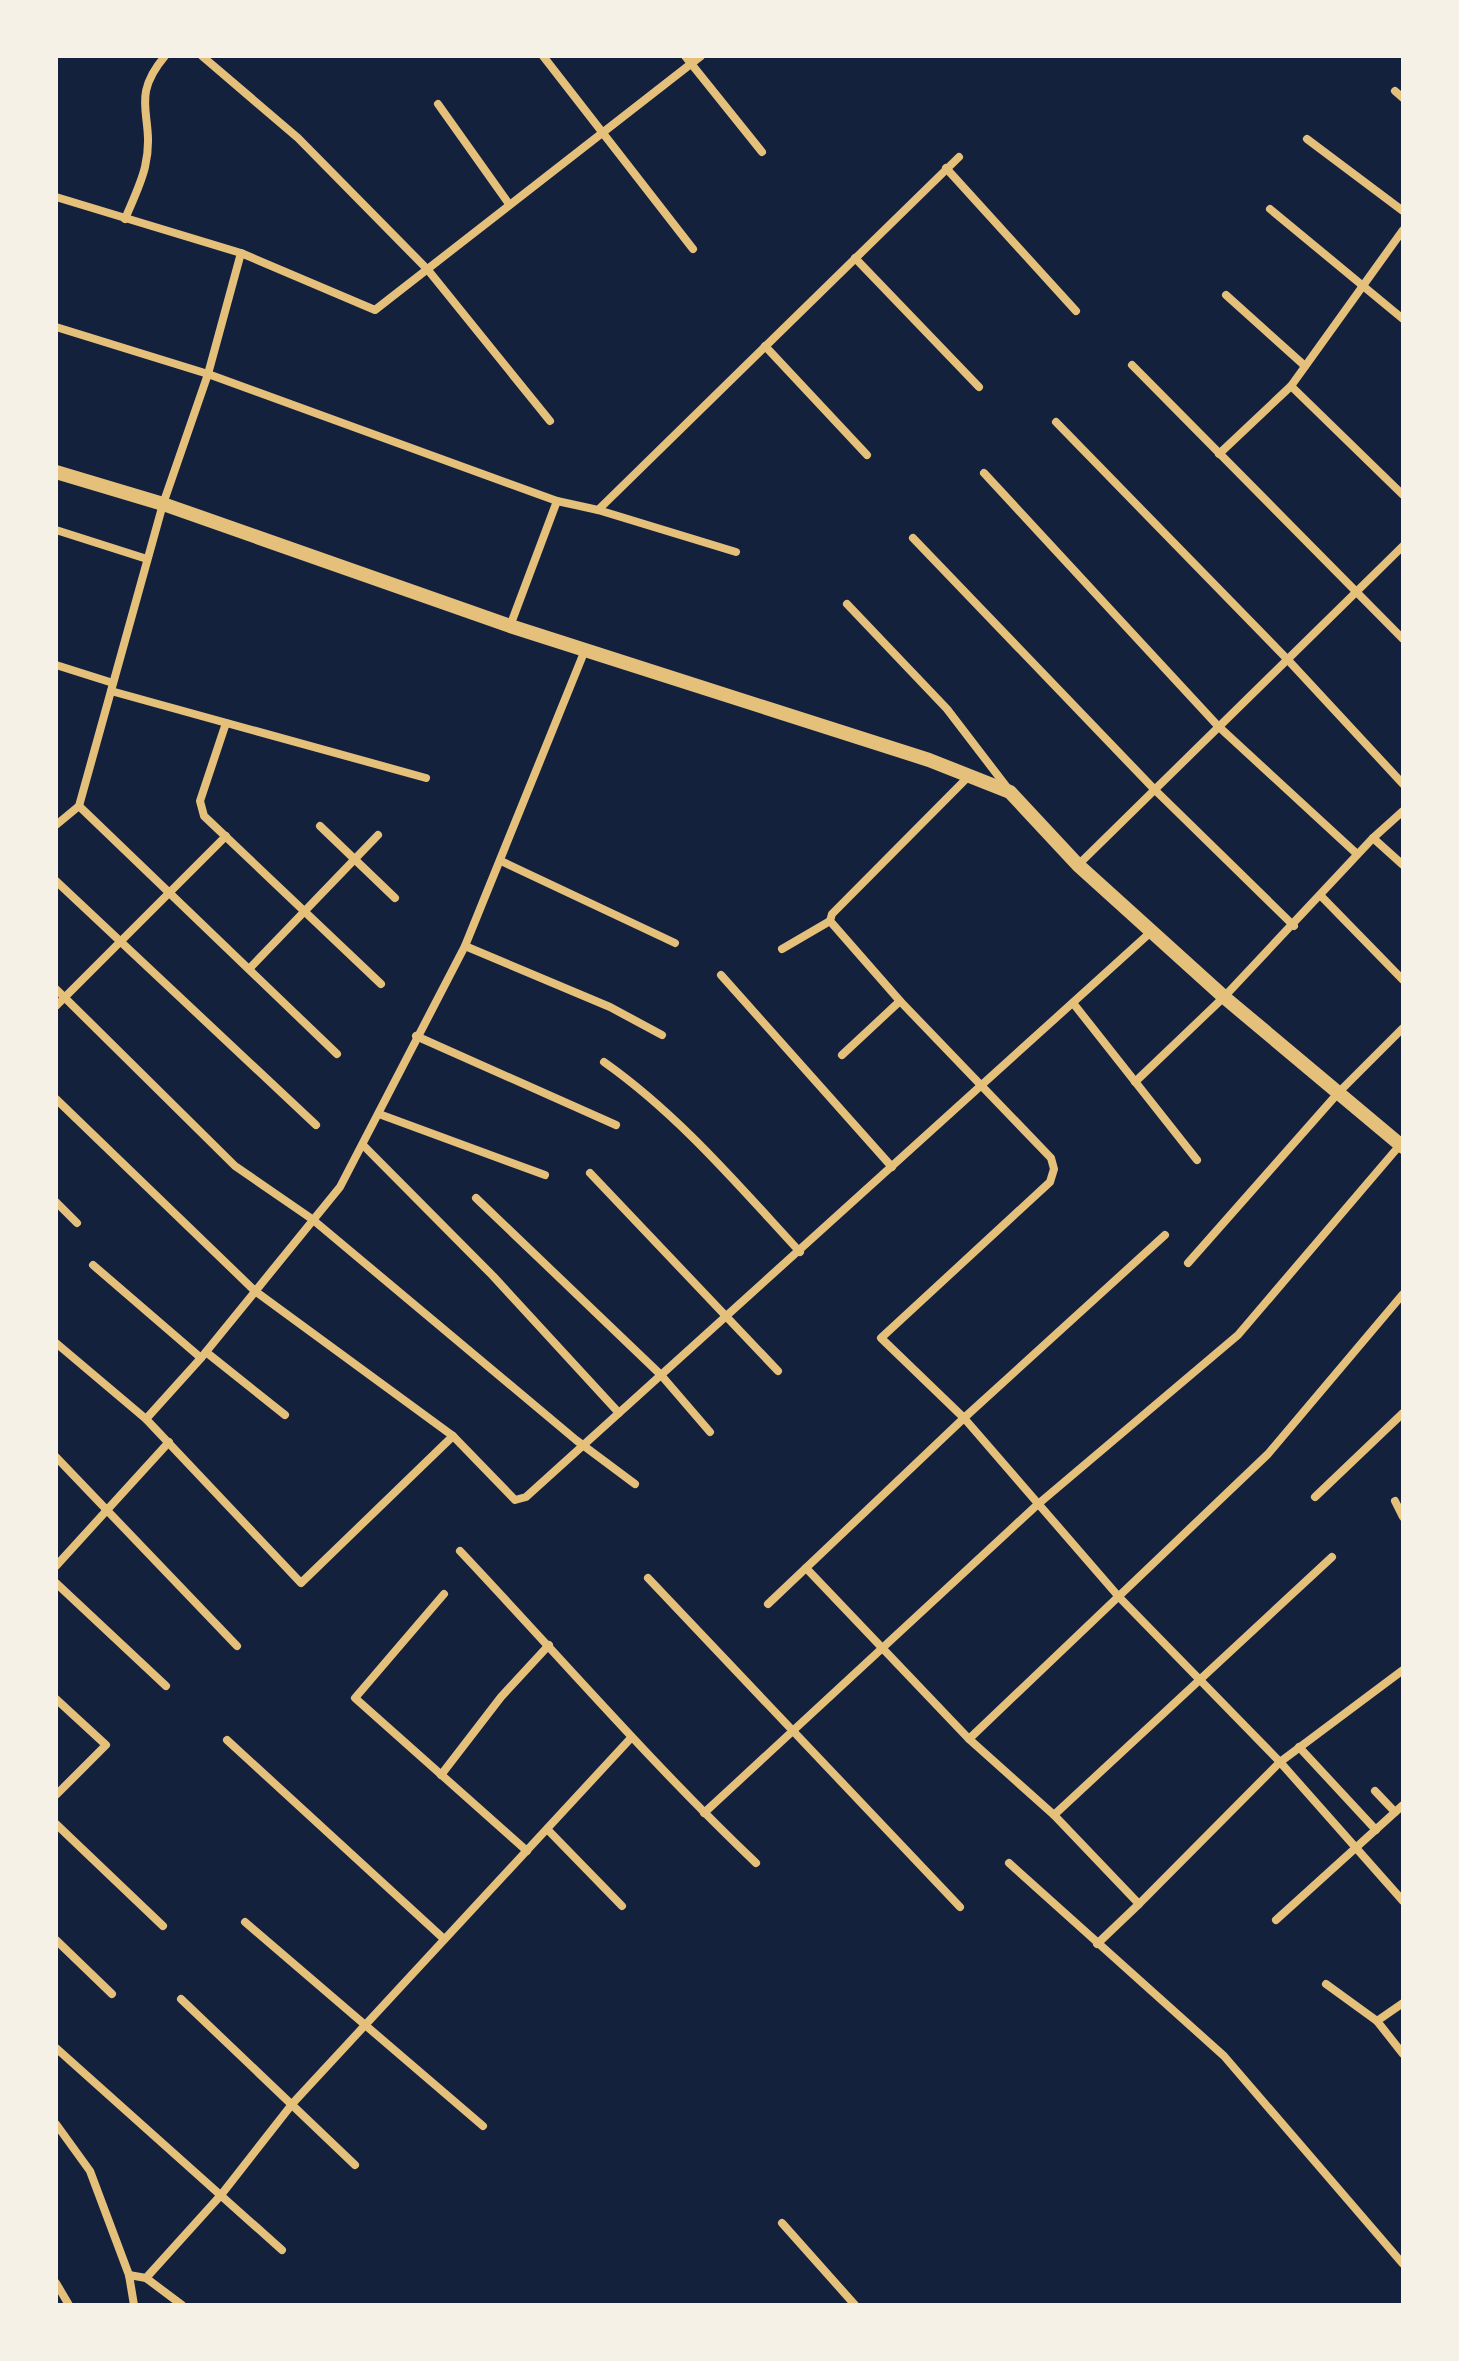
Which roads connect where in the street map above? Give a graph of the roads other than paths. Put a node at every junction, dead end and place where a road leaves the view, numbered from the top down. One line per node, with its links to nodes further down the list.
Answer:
1 (165, 56): 18 (street)
2 (202, 56): 23 (street)
3 (543, 56): 9 (street)
4 (701, 56): 5 (street)
5 (688, 60): 9 (street); 11 (street)
6 (1395, 91): 7 (street)
7 (1403, 98)
8 (438, 104): 15 (street)
9 (602, 130): 15 (street); 20 (street)
10 (1307, 139): 17 (street)
11 (762, 152)
12 (959, 157): 13 (street)
13 (946, 168): 22 (street); 26 (street)
14 (56, 197): 18 (street)
15 (509, 204): 23 (street)
16 (1270, 209): 24 (street)
17 (1403, 211)
18 (125, 219): 21 (street)
19 (1403, 230): 24 (street)
20 (693, 249)
21 (241, 253): 23 (street); 32 (street)
22 (855, 258): 29 (street); 34 (street)
23 (428, 270): 35 (street)
24 (1362, 287): 27 (street); 31 (street)
25 (1226, 295): 31 (street)
26 (1076, 311)
27 (1403, 319)
28 (56, 327): 32 (street)
29 (765, 346): 38 (street); 44 (street)
30 (1132, 365): 37 (street)
31 (1305, 366): 33 (street)
32 (208, 374): 42 (street); 43 (street)
33 (1291, 386): 37 (street); 41 (street)
34 (979, 387)
35 (550, 421)
36 (1056, 422): 55 (street)
37 (1219, 454): 50 (street)
38 (867, 455)
39 (56, 472): 43 (street)
40 (984, 473): 59 (street)
41 (1403, 495)
42 (557, 501): 44 (street); 52 (street)
43 (163, 504): 49 (street); 52 (street)
44 (598, 510): 48 (street)
45 (56, 530): 49 (street)
46 (913, 538): 63 (street)
47 (1403, 546): 50 (street)
48 (736, 552)
49 (147, 559): 57 (street)
50 (1355, 593): 53 (street); 55 (street)
51 (847, 604): 64 (street)
52 (510, 626): 54 (street)
53 (1403, 639)
54 (585, 650): 60 (street); 74 (street)
55 (1288, 660): 59 (street); 62 (street)
56 (56, 665): 57 (street)
57 (112, 687): 58 (street); 65 (street)
58 (226, 723): 61 (street); 70 (street)
59 (1218, 726): 63 (street); 72 (street)
60 (970, 775): 64 (street); 82 (street)
61 (426, 778)
62 (1403, 784)
63 (1154, 789): 75 (street); 83 (street)
64 (1010, 792): 75 (street)
65 (79, 806): 67 (street); 78 (street)
66 (1403, 811): 71 (street)
67 (56, 825)
68 (320, 826): 73 (street)
69 (378, 835): 73 (street)
70 (226, 836): 78 (street); 81 (street)
71 (1373, 838): 72 (street); 76 (street)
72 (1357, 854): 79 (street)
73 (355, 859): 80 (street); 81 (street)
74 (501, 861): 86 (street); 87 (street)
75 (1078, 865): 84 (street)
76 (1403, 865)
77 (56, 881): 85 (street)
78 (171, 891): 85 (street); 89 (street)
79 (1321, 896): 83 (street); 91 (street)
80 (395, 898)
81 (305, 911): 89 (street); 92 (street)
82 (830, 921): 88 (street); 96 (street)
83 (1294, 926): 95 (street)
84 (1152, 931): 95 (street); 97 (street)
85 (120, 942): 94 (street); 110 (street)
86 (675, 943)
87 (465, 946): 100 (street); 101 (street)
88 (782, 949)
89 (250, 968): 102 (street)
90 (721, 975): 115 (street)
91 (1403, 980)
92 (381, 984)
93 (56, 989): 94 (street)
94 (65, 997): 98 (street); 120 (street)
95 (1224, 997): 105 (street); 107 (street)
96 (900, 1001): 103 (street); 106 (street)
97 (1073, 1003): 105 (street); 106 (street)
98 (56, 1006)
99 (1403, 1028): 107 (street)
100 (662, 1035)
101 (416, 1036): 109 (street); 111 (street)
102 (337, 1054)
103 (842, 1055)
104 (604, 1062): 123 (street)
105 (1135, 1082): 114 (street)
106 (983, 1087): 115 (street); 136 (street)
107 (1339, 1092): 113 (street); 124 (street)
108 (56, 1099): 126 (street)
109 (379, 1114): 112 (street); 117 (street)
110 (316, 1125)
111 (616, 1125)
112 (363, 1145): 120 (street); 133 (street)
113 (1402, 1146): 146 (street)
114 (1197, 1160)
115 (892, 1167): 123 (street)
116 (590, 1173): 128 (street)
117 (545, 1175)
118 (476, 1198): 132 (street)
119 (56, 1202): 121 (street)
120 (312, 1219): 126 (street); 141 (street)
121 (77, 1223)
122 (1165, 1235): 136 (street)
123 (800, 1252): 128 (street)
124 (1188, 1263)
125 (93, 1265): 130 (street)
126 (255, 1291): 130 (street); 139 (street)
127 (1403, 1294): 156 (street)
128 (728, 1316): 131 (street); 132 (street)
129 (56, 1343): 137 (street)
130 (204, 1355): 135 (street); 137 (street)
131 (778, 1371)
132 (661, 1375): 133 (street); 138 (street)
133 (619, 1413): 141 (street)
134 (1403, 1413): 144 (street)
135 (285, 1415)
136 (964, 1418): 146 (street); 152 (street)
137 (146, 1419): 140 (street)
138 (710, 1432)
139 (453, 1436): 140 (street); 141 (street)
140 (169, 1442): 147 (street)
141 (582, 1445): 143 (street)
142 (56, 1457): 147 (street)
143 (635, 1484)
144 (1315, 1497)
145 (1395, 1501): 148 (street)
146 (1037, 1505): 156 (street); 160 (street)
147 (105, 1510): 151 (street); 159 (street)
148 (1403, 1517)
149 (460, 1551): 158 (street)
150 (1332, 1557): 162 (street)
151 (56, 1566)
152 (806, 1568): 157 (street); 160 (street)
153 (648, 1578): 166 (street)
154 (56, 1583): 163 (street)
155 (444, 1594): 173 (street)
156 (1119, 1597): 162 (street); 168 (street)
157 (768, 1604)
158 (549, 1645): 167 (street); 173 (street)
159 (237, 1646)
160 (884, 1651): 166 (street); 168 (street)
161 (1403, 1670): 165 (street)
162 (1198, 1681): 172 (street); 179 (street)
163 (166, 1686)
164 (56, 1699): 175 (street)
165 (1320, 1731): 170 (street); 171 (street)
166 (794, 1732): 178 (street); 190 (street)
167 (630, 1739): 178 (street); 181 (street)
168 (969, 1739): 179 (street)
169 (227, 1740): 194 (street)
170 (1329, 1741)
171 (1299, 1747): 172 (street); 182 (street)
172 (1280, 1762): 183 (street); 188 (street)
173 (441, 1775): 184 (street)
174 (1375, 1791): 177 (street)
175 (56, 1795)
176 (1403, 1805): 177 (street)
177 (1395, 1812): 182 (street)
178 (704, 1813): 185 (street)
179 (1054, 1815): 188 (street)
180 (56, 1824): 193 (street)
181 (547, 1829): 184 (street); 189 (street)
182 (1376, 1830): 183 (street)
183 (1357, 1849): 187 (street); 191 (street)
184 (527, 1851): 194 (street)
185 (756, 1863)
186 (1009, 1863): 196 (street)
187 (1403, 1901)
188 (1139, 1904): 196 (street)
189 (622, 1906)
190 (960, 1907)
191 (1276, 1920)
192 (245, 1922): 202 (street)
193 (163, 1926)
194 (444, 1939): 202 (street)
195 (56, 1940): 198 (street)
196 (1097, 1944): 212 (street)
197 (1326, 1984): 201 (street)
198 (112, 1994)
199 (181, 1999): 205 (street)
200 (1403, 2003): 201 (street)
201 (1377, 2021): 204 (street)
202 (366, 2027): 205 (street); 207 (street)
203 (56, 2048): 209 (street)
204 (1403, 2054)
205 (293, 2103): 208 (street); 209 (street)
206 (56, 2124): 213 (street)
207 (483, 2126)
208 (355, 2165)
209 (221, 2195): 211 (street); 214 (street)
210 (782, 2223): 219 (street)
211 (282, 2250)
212 (1403, 2264)
213 (129, 2275): 214 (street); 217 (street)
214 (146, 2278): 218 (street)
215 (56, 2283): 216 (street)
216 (69, 2305)
217 (134, 2305)
218 (182, 2305)
219 (855, 2305)

